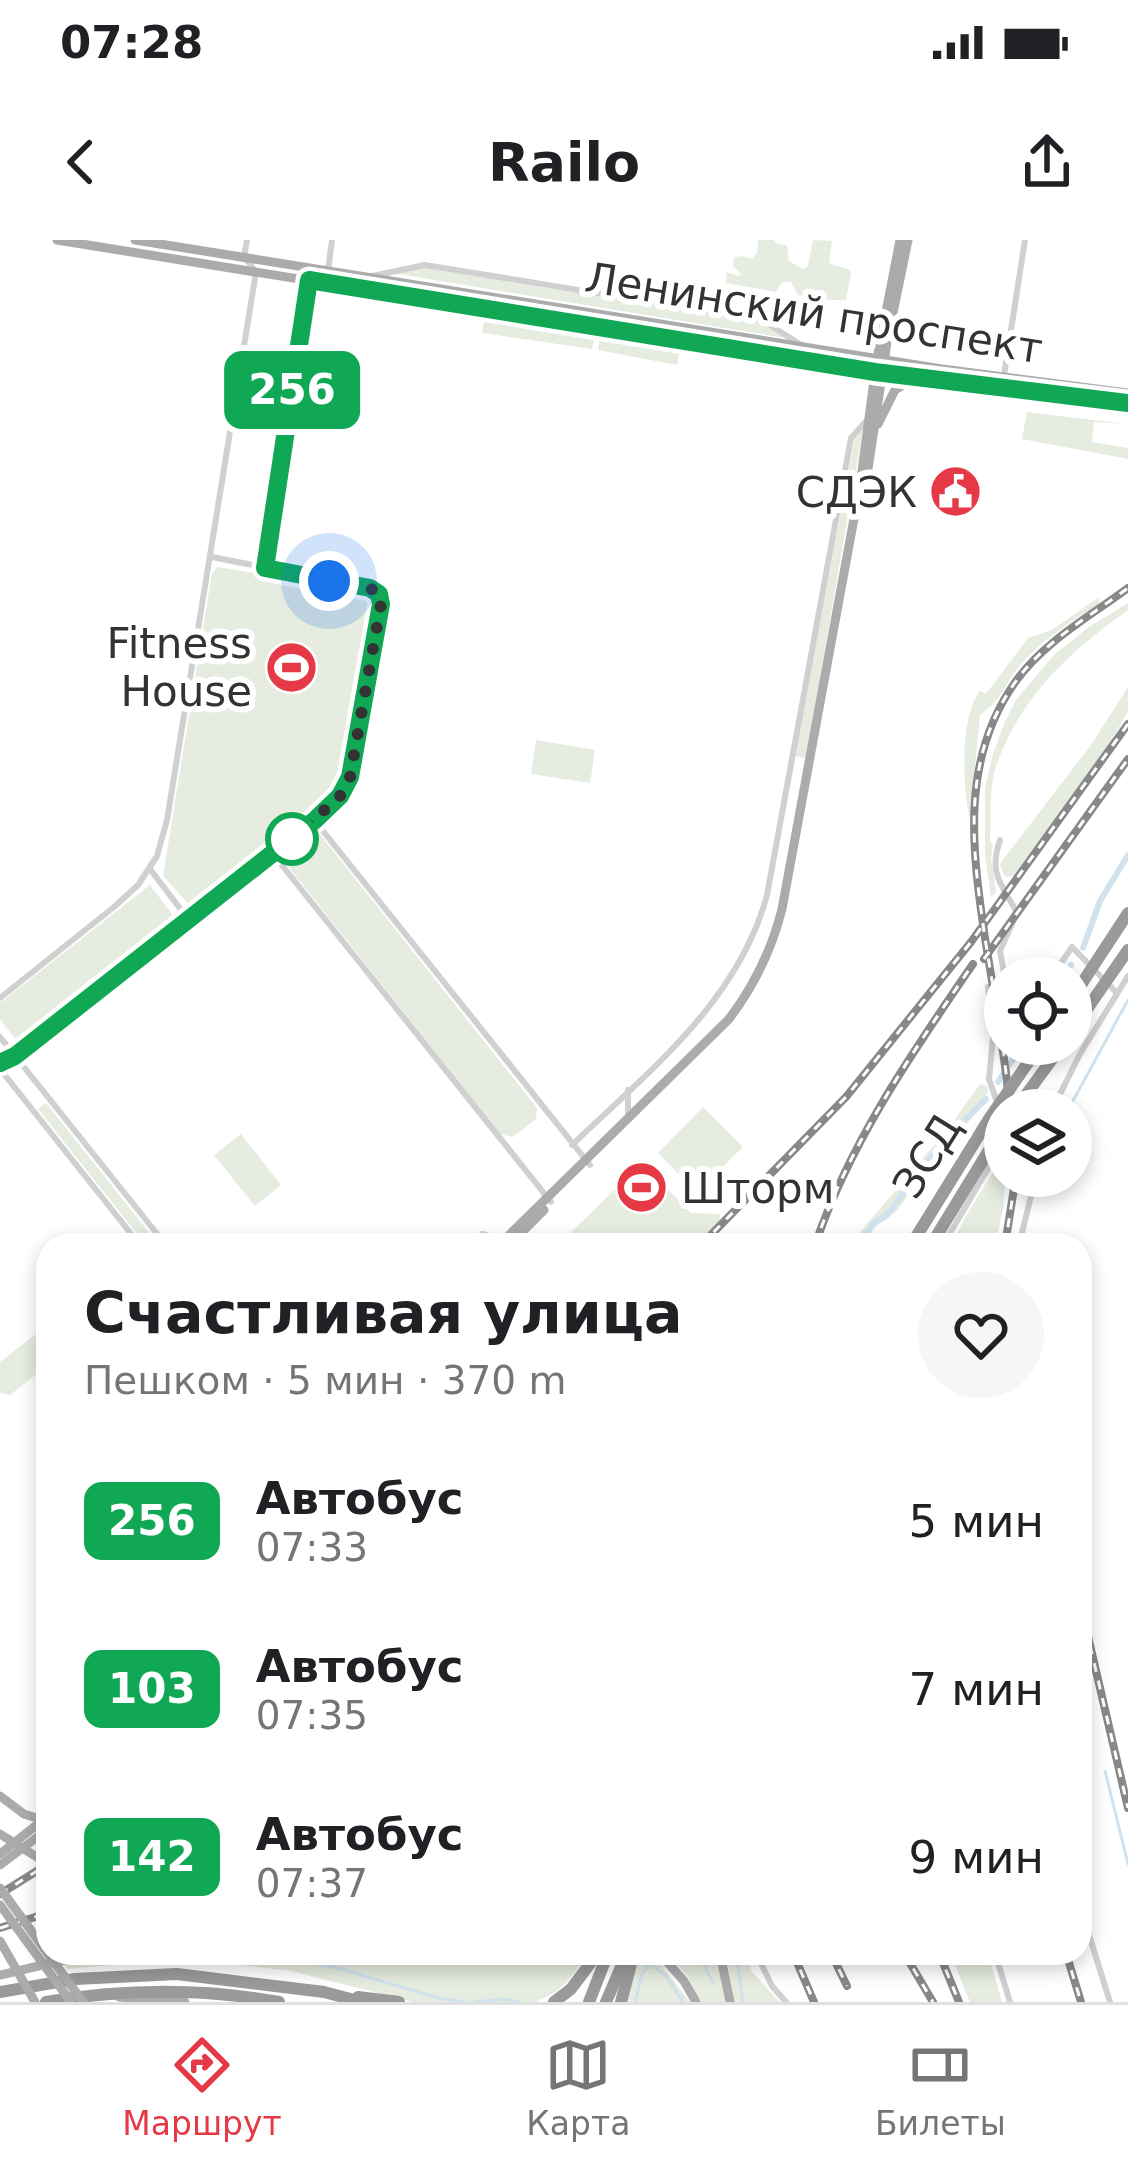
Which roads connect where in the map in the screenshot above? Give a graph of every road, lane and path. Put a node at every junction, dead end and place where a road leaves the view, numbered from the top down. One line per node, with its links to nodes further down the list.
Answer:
1 (57, 240): 12 (main road, Ленинский проспект)
2 (135, 240): 8 (main road, Ленинский проспект)
3 (186, 240): 8 (street)
4 (247, 240): 9 (street)
5 (332, 240): 11 (street)
6 (904, 240): 16 (main road)
7 (1025, 240): 19 (street)
8 (197, 250): 9 (main road, Ленинский проспект)
9 (244, 257): 10 (main road, Ленинский проспект); 12 (street)
10 (258, 260): 12 (main road); 13 (main road, Ленинский проспект)
11 (328, 271): 13 (main road, Ленинский проспект); 14 (main road, Ленинский проспект)
12 (256, 272): 13 (main road, Ленинский проспект); 23 (street)
13 (310, 274): 17 (main road, Ленинский проспект); 24 (street)
14 (368, 277): 15 (main road, Ленинский проспект); 15 (street)
15 (804, 347): 16 (main road, Ленинский проспект)
16 (880, 359): 17 (main road); 19 (main road, Ленинский проспект)
17 (878, 372): 18 (main road, Ленинский проспект); 22 (main road)
18 (915, 377): 19 (main road, Ленинский проспект); 22 (main road)
19 (1002, 383): 20 (main road, Ленинский проспект); 21 (main road, Ленинский проспект)
20 (1128, 393)
21 (1128, 404)
22 (872, 424): 29 (main road); 32 (street); 52 (main road)
23 (211, 557): 24 (street); 28 (street)
24 (265, 568): 25 (street)
25 (315, 820): 27 (street); 50 (street)
26 (1000, 840): 34 (street)
27 (273, 854): 31 (street); 54 (street)
28 (150, 869): 31 (street); 39 (street)
29 (782, 908): 32 (street); 49 (main road)
30 (1128, 913): 36 (highway, bridge)
31 (188, 919): 42 (street)
32 (756, 927): 47 (street)
33 (1128, 950): 40 (highway, bridge)
34 (1001, 957)
35 (1092, 967): 38 (street)
36 (1092, 968)
37 (1128, 976): 38 (street)
38 (1117, 993): 46 (street)
39 (0, 998)
40 (1092, 1002)
41 (0, 1037): 42 (street)
42 (15, 1056): 43 (street); 48 (street)
43 (0, 1065): 48 (street)
44 (990, 1065): 60 (street)
45 (1026, 1065): 58 (highway, ЗСД, bridge)
46 (1063, 1089)
47 (628, 1090): 49 (street); 50 (street)
48 (39, 1102): 55 (street); 56 (street)
49 (628, 1120): 52 (main road)
50 (572, 1144): 52 (street)
51 (984, 1158): 59 (highway, ЗСД, bridge)
52 (588, 1162): 54 (main road)
53 (1031, 1197): 61 (street)
54 (549, 1200): 57 (main road)
55 (132, 1233)
56 (155, 1233)
57 (514, 1233)
58 (918, 1233)
59 (938, 1233)
60 (950, 1233)
61 (1022, 1233)
62 (0, 1796): 63 (main road)
63 (36, 1818)
64 (36, 1829): 67 (main road)
65 (36, 1831): 69 (main road)
66 (0, 1834): 68 (main road, bridge)
67 (0, 1853)
68 (36, 1856)
69 (0, 1865)
70 (0, 1888): 72 (main road, bridge)
71 (0, 1905): 75 (main road, bridge)
72 (36, 1937)
73 (0, 1941): 91 (main road, bridge)
74 (1092, 1944): 107 (street)
75 (36, 1954)
76 (42, 1965): 87 (main road)
77 (44, 1965): 93 (main road, bridge)
78 (56, 1965): 94 (main road, bridge)
79 (589, 1965): 99 (highway)
80 (604, 1965): 100 (highway)
81 (624, 1965): 101 (highway)
82 (628, 1965): 102 (highway)
83 (670, 1965): 103 (main road)
84 (722, 1965): 104 (main road)
85 (762, 1965): 105 (street)
86 (999, 1965): 106 (street)
87 (0, 1975)
88 (0, 1992): 90 (highway)
89 (98, 1994): 92 (highway); 95 (main road); 96 (highway)
90 (339, 1995): 97 (highway); 98 (highway)
91 (35, 2002)
92 (46, 2002)
93 (71, 2002)
94 (83, 2002)
95 (185, 2002)
96 (279, 2002)
97 (362, 2002)
98 (399, 2002)
99 (554, 2002)
100 (590, 2002)
101 (606, 2002)
102 (620, 2002)
103 (696, 2002)
104 (730, 2002)
105 (786, 2002)
106 (1010, 2002)
107 (1110, 2002)

